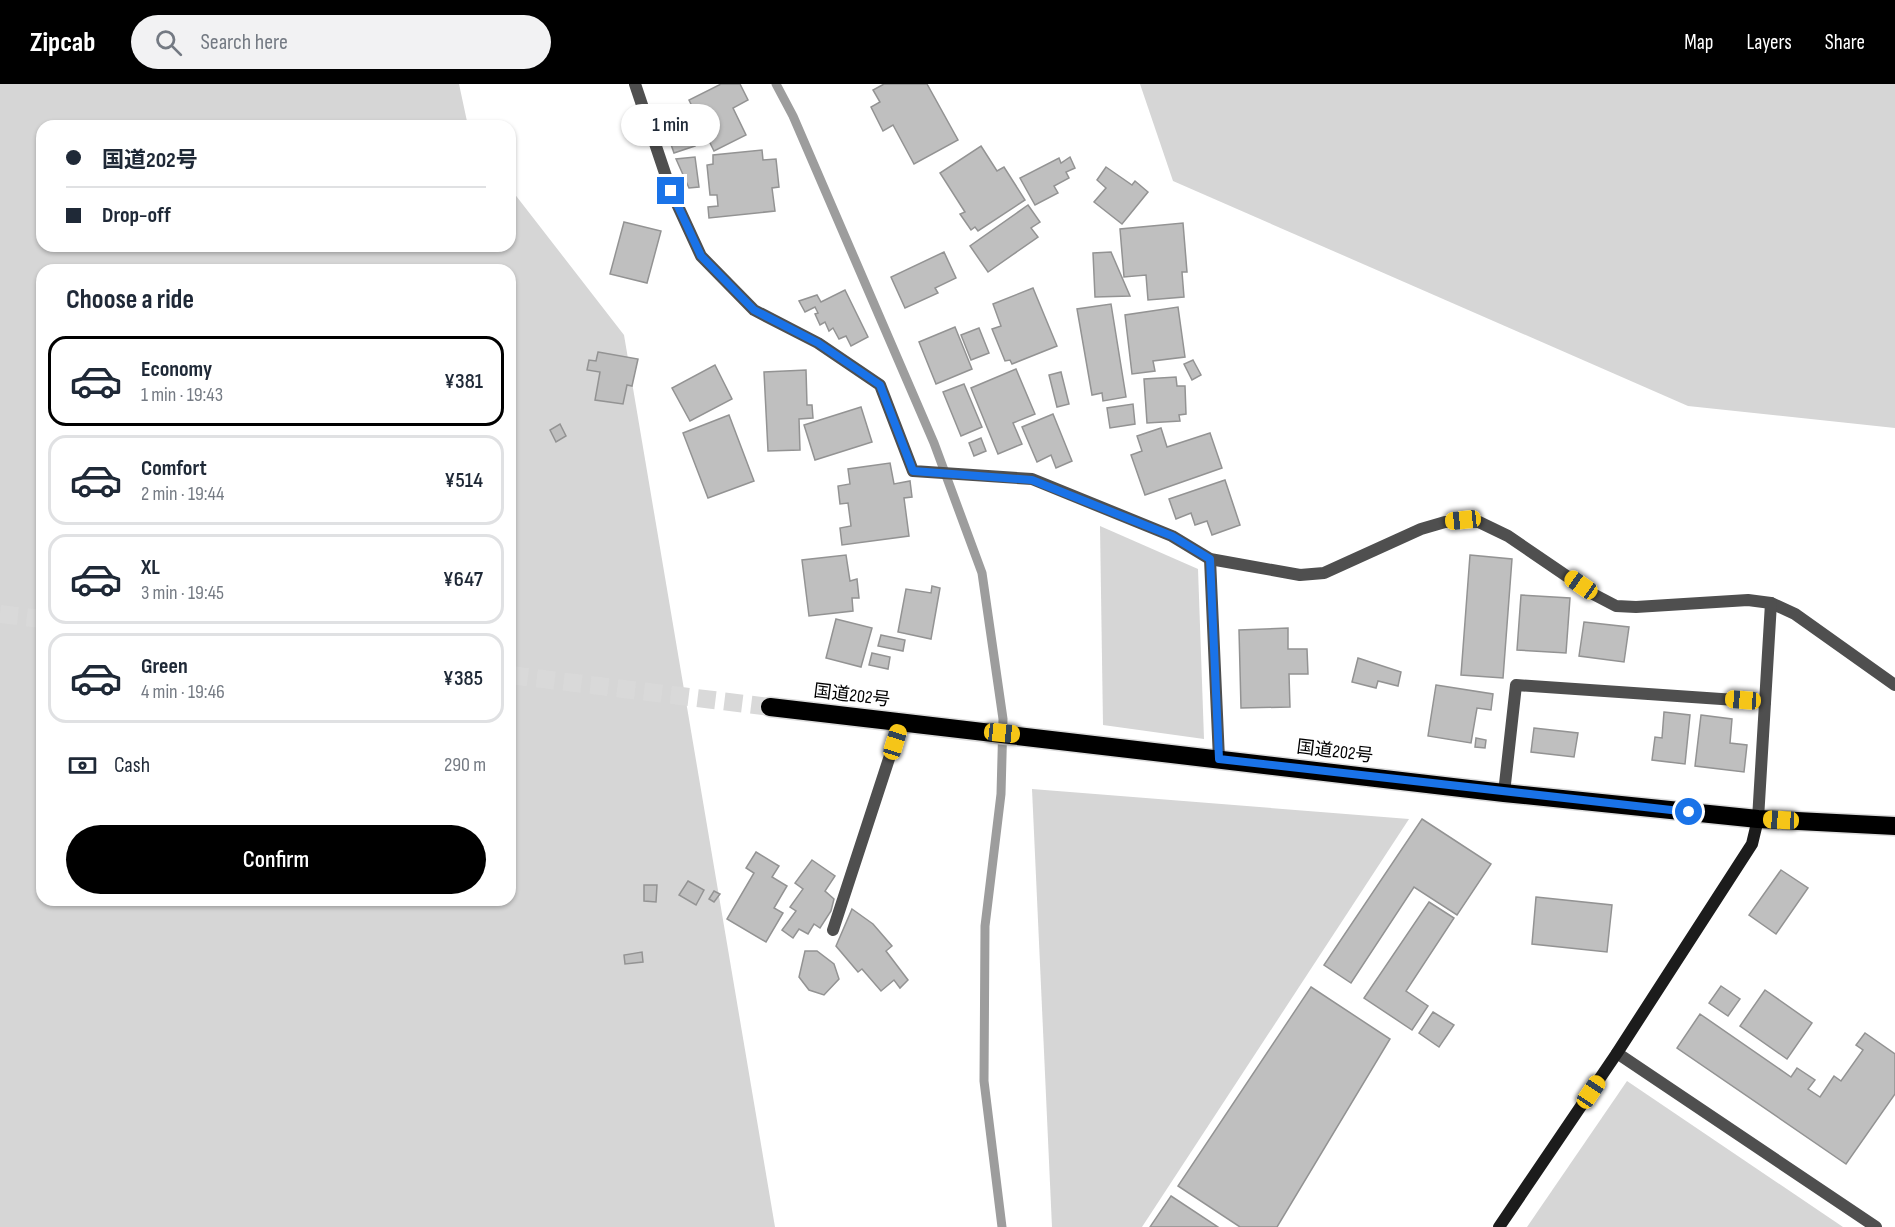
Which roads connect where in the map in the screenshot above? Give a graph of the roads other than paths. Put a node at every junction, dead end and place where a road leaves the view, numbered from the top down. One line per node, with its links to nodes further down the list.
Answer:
1 (635, 84): 2 (street)
2 (1210, 559): 3 (street); 8 (street)
3 (1771, 603): 4 (street); 5 (street)
4 (1895, 685)
5 (1765, 702): 9 (street); 10 (street)
6 (770, 707): 7 (highway, 国道202号)
7 (901, 722): 8 (highway, 国道202号); 12 (street)
8 (1219, 759): 9 (highway, 国道202号)
9 (1504, 793): 10 (highway, 国道202号)
10 (1758, 819): 11 (highway, 国道202号); 13 (street)
11 (1895, 826)
12 (833, 930)
13 (1617, 1053): 14 (street); 15 (street)
14 (1499, 1227)
15 (1876, 1227)

